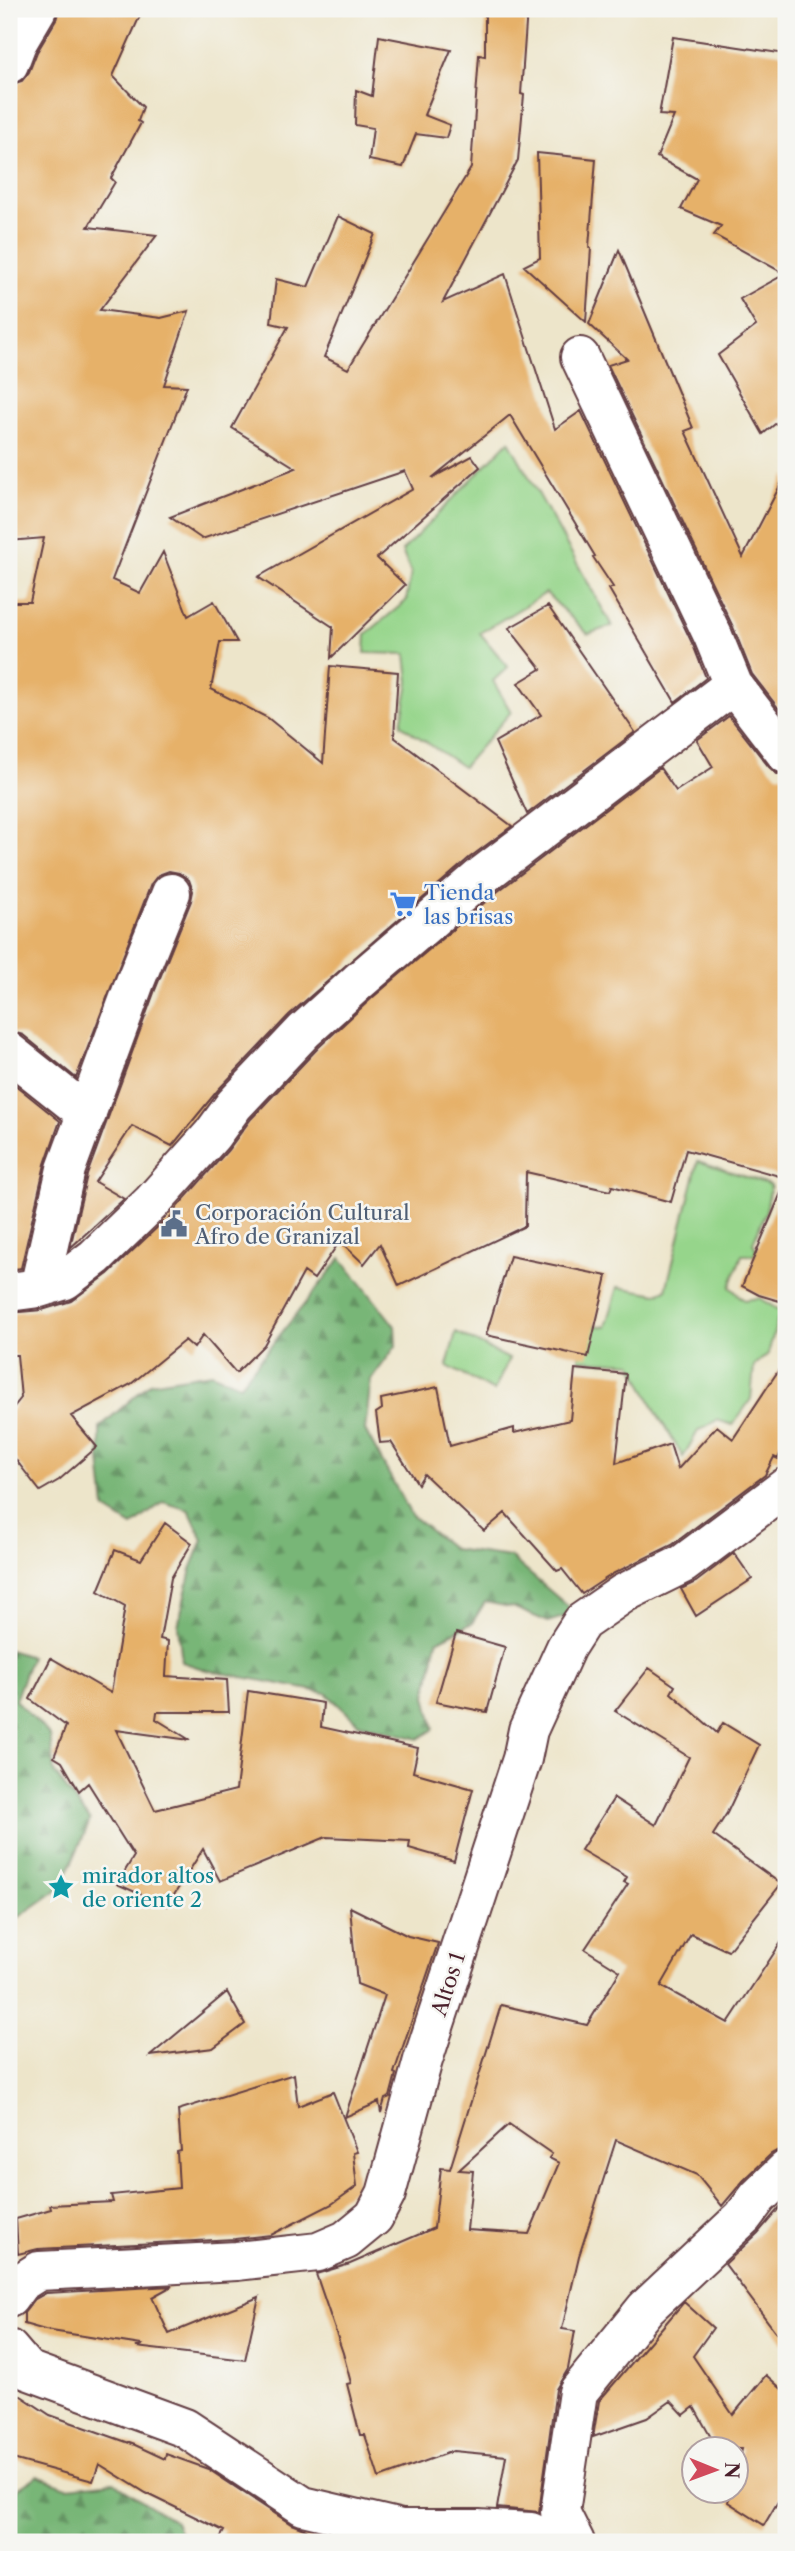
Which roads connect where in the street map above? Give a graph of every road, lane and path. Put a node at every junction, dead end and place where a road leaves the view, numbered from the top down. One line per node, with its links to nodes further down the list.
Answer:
1 (37, 9): 2 (street)
2 (9, 64)
3 (580, 357): 4 (street)
4 (733, 685): 5 (street); 9 (street)
5 (786, 754)
6 (171, 894): 8 (street)
7 (9, 1052): 8 (street)
8 (87, 1114): 9 (street)
9 (24, 1290)
10 (786, 1487): 12 (street, Altos 1)
11 (786, 2170): 15 (street)
12 (9, 2298)
13 (9, 2348): 14 (street)
14 (549, 2542)
15 (575, 2542)

